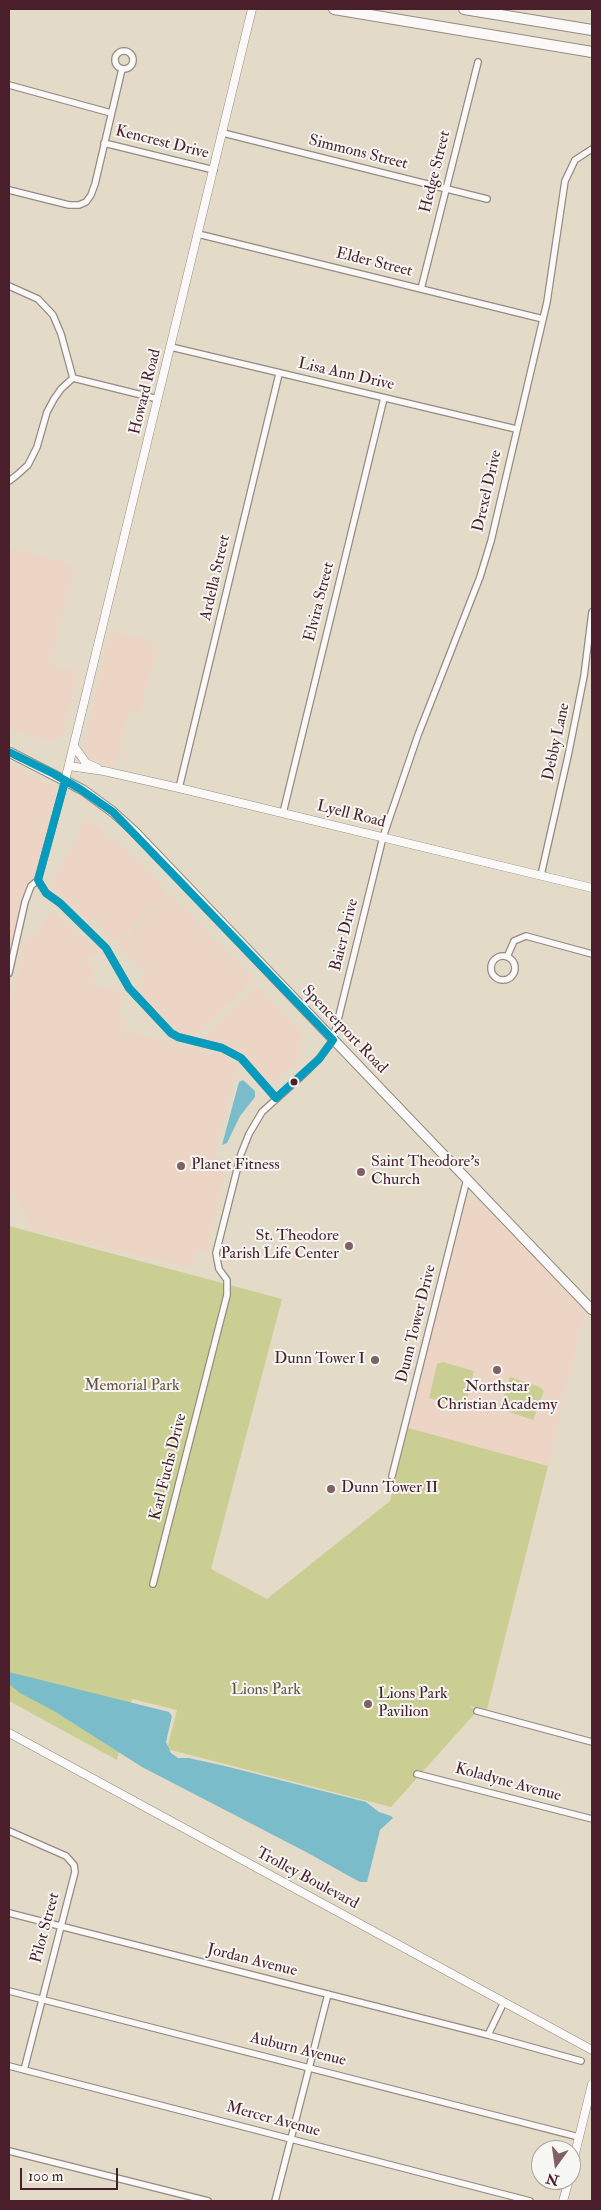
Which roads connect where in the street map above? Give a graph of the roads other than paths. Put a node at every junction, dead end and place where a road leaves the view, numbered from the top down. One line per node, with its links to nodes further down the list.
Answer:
1 (334, 9): 5 (highway)
2 (464, 9): 4 (highway)
3 (251, 13): 10 (street, Howard Road)
4 (592, 30)
5 (592, 52)
6 (478, 62): 14 (street, Hedge Street)
7 (122, 69): 9 (street)
8 (9, 86): 9 (street, Kencrest Drive)
9 (112, 112): 11 (street)
10 (223, 133): 13 (street, Howard Road); 14 (street, Simmons Street)
11 (104, 143): 13 (street, Kencrest Drive); 15 (street)
12 (592, 149): 20 (street, Drexel Drive)
13 (214, 170): 17 (street, Howard Road)
14 (446, 188): 16 (street, Simmons Street); 19 (street, Hedge Street)
15 (9, 190)
16 (487, 199)
17 (198, 234): 19 (street, Elder Street); 21 (street, Howard Road)
18 (9, 286): 23 (street)
19 (421, 289): 20 (street, Elder Street)
20 (543, 320): 26 (street, Drexel Drive)
21 (171, 347): 22 (street, Lisa Ann Drive); 25 (street, Howard Road)
22 (279, 374): 24 (street, Lisa Ann Drive); 34 (street, Ardella Street)
23 (73, 378): 25 (street); 27 (street)
24 (384, 398): 26 (street, Lisa Ann Drive); 35 (street, Elvira Street)
25 (158, 399): 29 (street, Howard Road)
26 (516, 429): 36 (street, Drexel Drive)
27 (9, 480)
28 (592, 612): 37 (street, Debby Lane)
29 (74, 746): 31 (street, Howard Road); 32 (street, Lyell Road)
30 (9, 752): 33 (main road, Spencerport Road)
31 (70, 766): 32 (street, Lyell Road); 33 (street, Howard Road)
32 (104, 771): 34 (street, Lyell Road)
33 (66, 781): 38 (street); 43 (main road, Spencerport Road)
34 (180, 788): 35 (street, Lyell Road)
35 (283, 813): 36 (street, Lyell Road)
36 (383, 837): 37 (street, Lyell Road); 43 (street, Baier Drive)
37 (541, 875): 39 (street, Lyell Road)
38 (38, 880): 42 (street); 44 (street)
39 (592, 888)
40 (592, 954): 41 (street)
41 (507, 957): 41 (street)
42 (9, 973)
43 (333, 1040): 44 (street, Karl Fuchs Drive); 45 (main road, Spencerport Road)
44 (276, 1098): 48 (street, Karl Fuchs Drive)
45 (467, 1179): 46 (main road, Spencerport Road); 47 (street, Dunn Tower Drive)
46 (592, 1310)
47 (392, 1476)
48 (153, 1584)
49 (478, 1711): 51 (street)
50 (9, 1733): 60 (street, Trolley Boulevard)
51 (592, 1742)
52 (417, 1774): 53 (street, Koladyne Avenue)
53 (592, 1819)
54 (9, 1831): 56 (street, Pilot Street)
55 (9, 1913): 56 (street, Jordan Avenue)
56 (61, 1927): 58 (street, Jordan Avenue); 59 (street, Pilot Street)
57 (9, 1991): 59 (street, Auburn Avenue)
58 (328, 1994): 61 (street, Jordan Avenue); 65 (street)
59 (42, 1999): 65 (street, Auburn Avenue); 66 (street, Pilot Street)
60 (504, 2002): 61 (street); 62 (street, Trolley Boulevard)
61 (488, 2035): 63 (street, Jordan Avenue)
62 (592, 2050)
63 (581, 2061)
64 (9, 2066): 66 (street, Mercer Avenue)
65 (310, 2067): 69 (street, Auburn Avenue); 70 (street)
66 (24, 2070): 70 (street, Mercer Avenue)
67 (592, 2084): 68 (street)
68 (590, 2105): 69 (street)
69 (579, 2137): 71 (street)
70 (292, 2139): 74 (street); 75 (street, Mercer Avenue)
71 (578, 2140)
72 (9, 2150): 73 (street)
73 (208, 2201)
74 (275, 2201)
75 (530, 2201)

